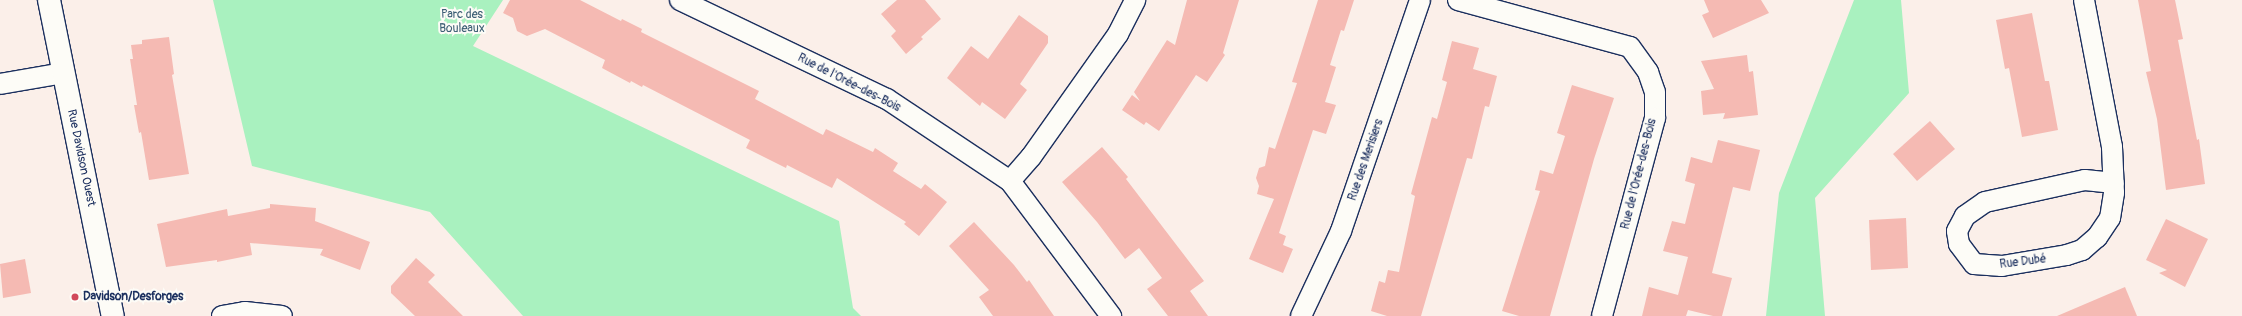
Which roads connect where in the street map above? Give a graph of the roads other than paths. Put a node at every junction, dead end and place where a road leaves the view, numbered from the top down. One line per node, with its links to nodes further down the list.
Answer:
1 (49, 0): 7 (street, Rue Davidson Ouest)
2 (680, 0): 9 (street, Rue de l'Orée-des-Bois)
3 (1136, 0): 9 (street)
4 (1420, 0): 15 (street, Rue des Merisiers)
5 (1458, 0): 16 (street, Rue de l'Orée-des-Bois)
6 (2084, 0): 10 (street, Rue Dubé)
7 (63, 73): 8 (street); 11 (street, Rue Davidson Ouest)
8 (0, 84)
9 (1010, 181): 14 (street, Rue de l'Orée-des-Bois)
10 (2114, 183): 10 (street, Rue Dubé)
11 (113, 316)
12 (222, 316): 13 (street)
13 (282, 316)
14 (1110, 316)
15 (1301, 316)
16 (1602, 316)

